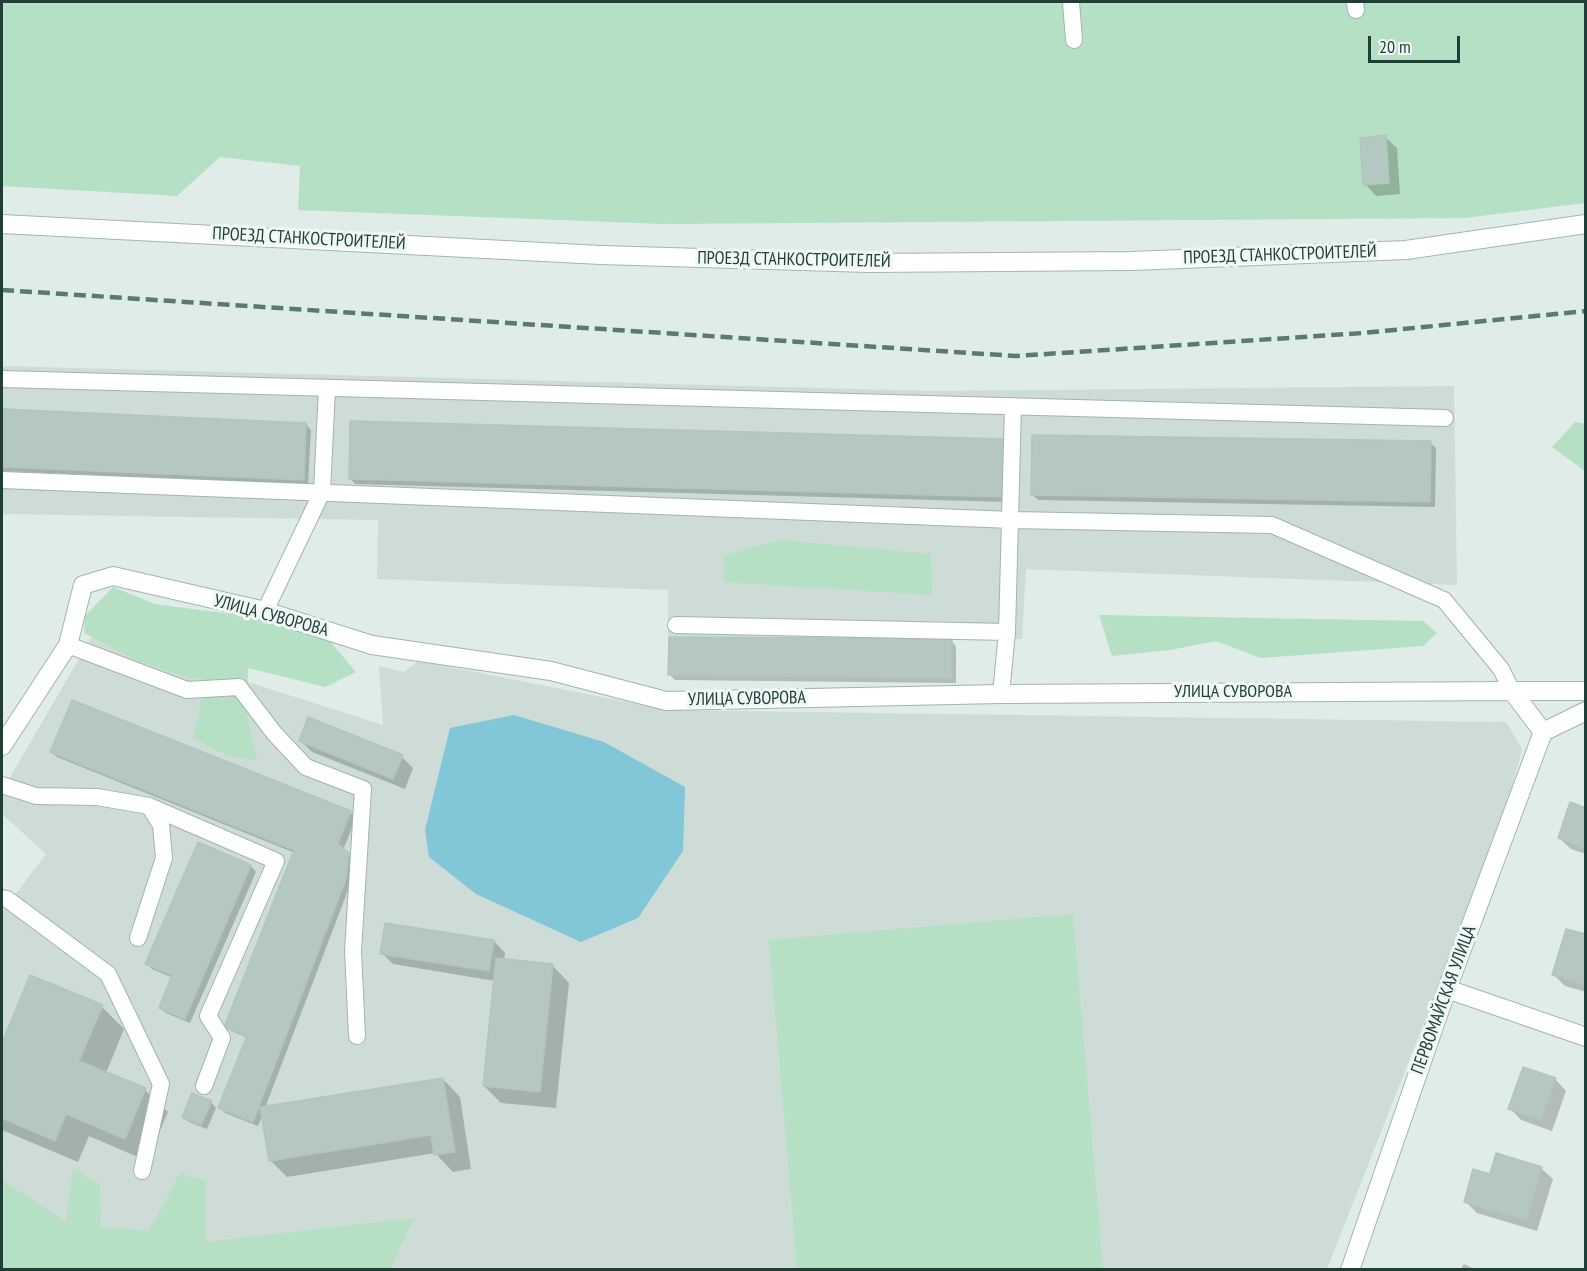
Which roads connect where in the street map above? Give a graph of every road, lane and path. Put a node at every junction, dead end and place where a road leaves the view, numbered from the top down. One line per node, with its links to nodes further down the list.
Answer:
1 (1071, 2): 2 (lane)
2 (1074, 40)
3 (2, 224): 4 (street, ПРОЕЗД СТАНКОСТРОИТЕЛЕЙ)
4 (1586, 224)
5 (2, 379): 6 (lane)
6 (327, 388): 7 (lane); 10 (lane)
7 (1013, 406): 8 (lane); 11 (lane)
8 (1445, 418)
9 (2, 480): 10 (lane)
10 (322, 492): 11 (lane); 12 (lane)
11 (1012, 520): 14 (lane); 16 (lane)
12 (265, 611): 15 (street, УЛИЦА СУВОРОВА); 18 (street, УЛИЦА СУВОРОВА)
13 (676, 625): 14 (lane)
14 (1007, 633): 18 (lane)
15 (68, 645): 21 (street, УЛИЦА СУВОРОВА); 27 (lane)
16 (1512, 691): 17 (street, УЛИЦА СУВОРОВА); 18 (street, УЛИЦА СУВОРОВА); 20 (street)
17 (1586, 691)
18 (1001, 694)
19 (1586, 711): 20 (street)
20 (1543, 732): 26 (street, ПЕРВОМАЙСКАЯ УЛИЦА)
21 (2, 746)
22 (2, 784): 23 (lane)
23 (149, 806): 25 (lane); 29 (lane)
24 (2, 898): 30 (lane)
25 (138, 938)
26 (1447, 989): 28 (street); 31 (street, ПЕРВОМАЙСКАЯ УЛИЦА)
27 (357, 1036)
28 (1586, 1037)
29 (204, 1086)
30 (142, 1171)
31 (1350, 1269)

